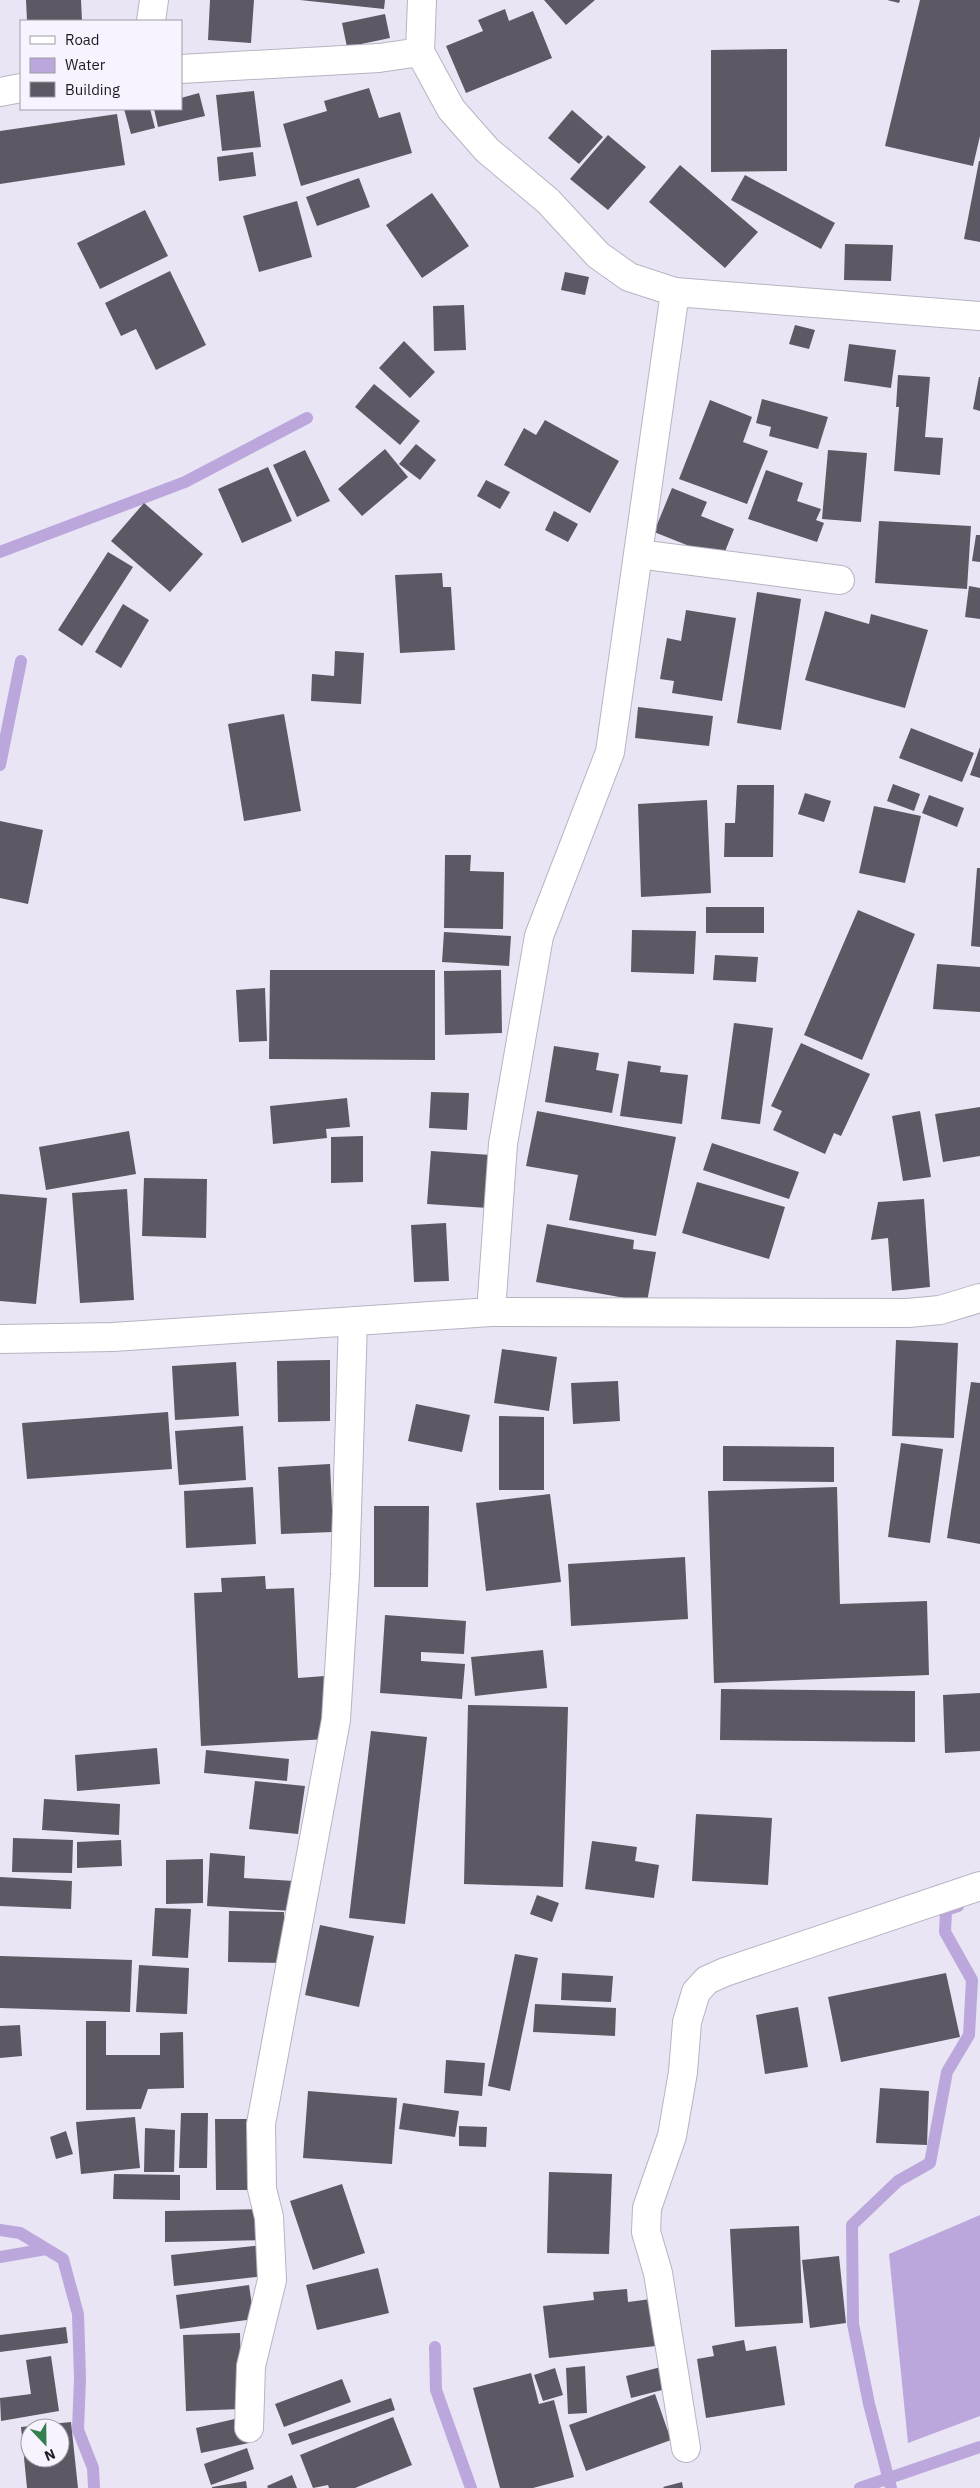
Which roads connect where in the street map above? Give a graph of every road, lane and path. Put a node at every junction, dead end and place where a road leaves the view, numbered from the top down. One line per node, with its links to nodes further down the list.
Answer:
1 (154, 0): 3 (street)
2 (422, 0): 4 (street)
3 (150, 20)
4 (420, 52): 5 (street); 8 (street)
5 (182, 69)
6 (20, 88): 7 (street)
7 (0, 92)
8 (675, 292): 9 (street); 10 (street)
9 (980, 316)
10 (638, 554): 11 (street); 13 (street)
11 (840, 580)
12 (980, 1298): 13 (street)
13 (491, 1312): 14 (street)
14 (354, 1321): 15 (street); 17 (street)
15 (0, 1339)
16 (980, 1886): 18 (street)
17 (248, 2428)
18 (686, 2448)

